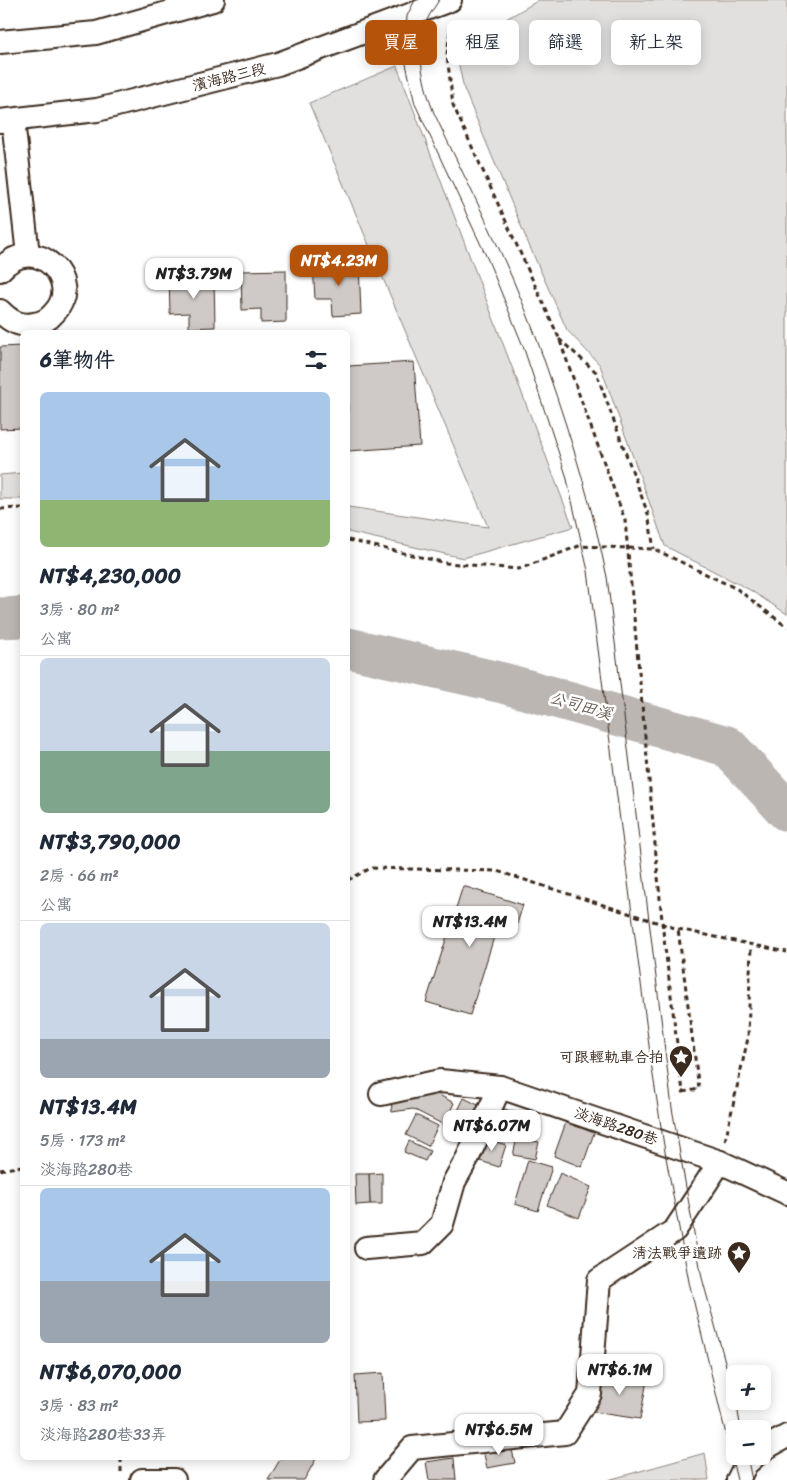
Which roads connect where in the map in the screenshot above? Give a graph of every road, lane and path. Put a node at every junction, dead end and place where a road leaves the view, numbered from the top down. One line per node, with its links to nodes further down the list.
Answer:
1 (214, 0): 3 (street)
2 (451, 8): 4 (street, 濱海路三段); 8 (path)
3 (0, 42)
4 (6, 121): 5 (street)
5 (28, 255): 6 (street); 7 (street)
6 (0, 270)
7 (0, 311)
8 (559, 338): 12 (path); 15 (path, bridge)
9 (20, 508): 10 (path)
10 (0, 509)
11 (350, 540): 12 (path)
12 (654, 549): 13 (path)
13 (787, 627)
14 (350, 879): 15 (path)
15 (678, 929): 16 (path)
16 (751, 945): 17 (path); 20 (path)
17 (787, 952)
18 (500, 1087): 19 (street, 淡海路280巷); 20 (street, 淡海路280巷); 24 (street)
19 (381, 1094)
20 (720, 1162): 23 (street, 淡海路280巷); 31 (street)
21 (20, 1166): 22 (path)
22 (0, 1170)
23 (787, 1193)
24 (366, 1248)
25 (787, 1436): 26 (street)
26 (771, 1448)
27 (771, 1456): 28 (street)
28 (787, 1458)
29 (142, 1480): 30 (street)
30 (174, 1480)
31 (385, 1480)

